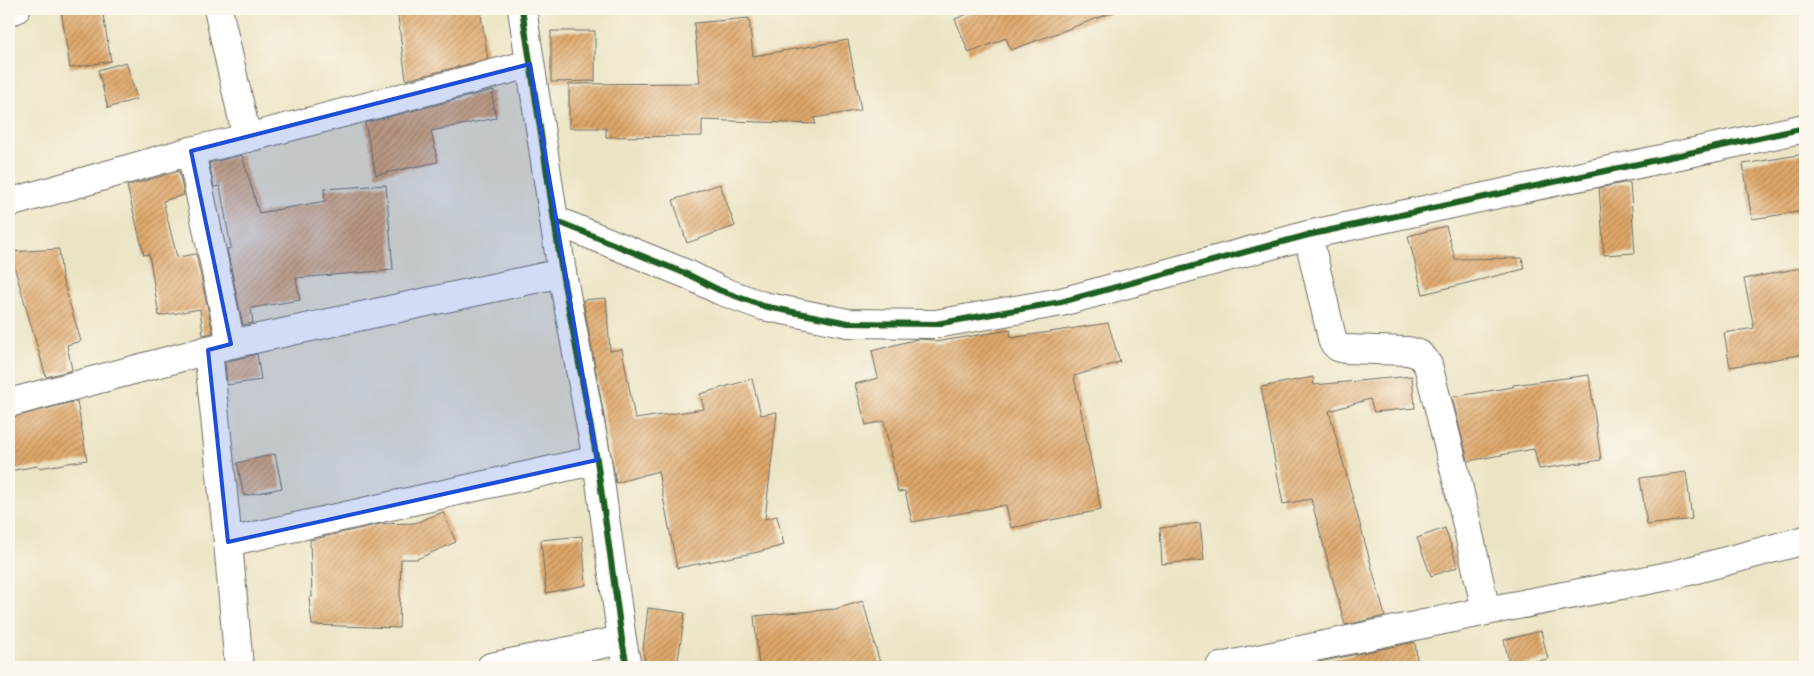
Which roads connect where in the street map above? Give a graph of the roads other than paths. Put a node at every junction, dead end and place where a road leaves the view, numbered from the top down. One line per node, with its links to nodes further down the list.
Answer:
1 (16, 9): 4 (street)
2 (218, 9): 7 (street)
3 (522, 9): 5 (street)
4 (9, 11)
5 (530, 64): 7 (street); 10 (street)
6 (1805, 128): 11 (street)
7 (247, 138): 8 (street)
8 (190, 151): 9 (street); 13 (street)
9 (9, 203)
10 (554, 220): 11 (street); 12 (street)
11 (1308, 235): 18 (street)
12 (562, 273): 13 (street); 15 (street)
13 (219, 347): 14 (street); 17 (street)
14 (9, 403)
15 (597, 460): 17 (street); 19 (street)
16 (1805, 540): 18 (street)
17 (228, 542): 20 (street)
18 (1486, 611): 23 (street)
19 (622, 640): 21 (street); 22 (street)
20 (238, 667)
21 (491, 667)
22 (627, 667)
23 (1220, 667)

